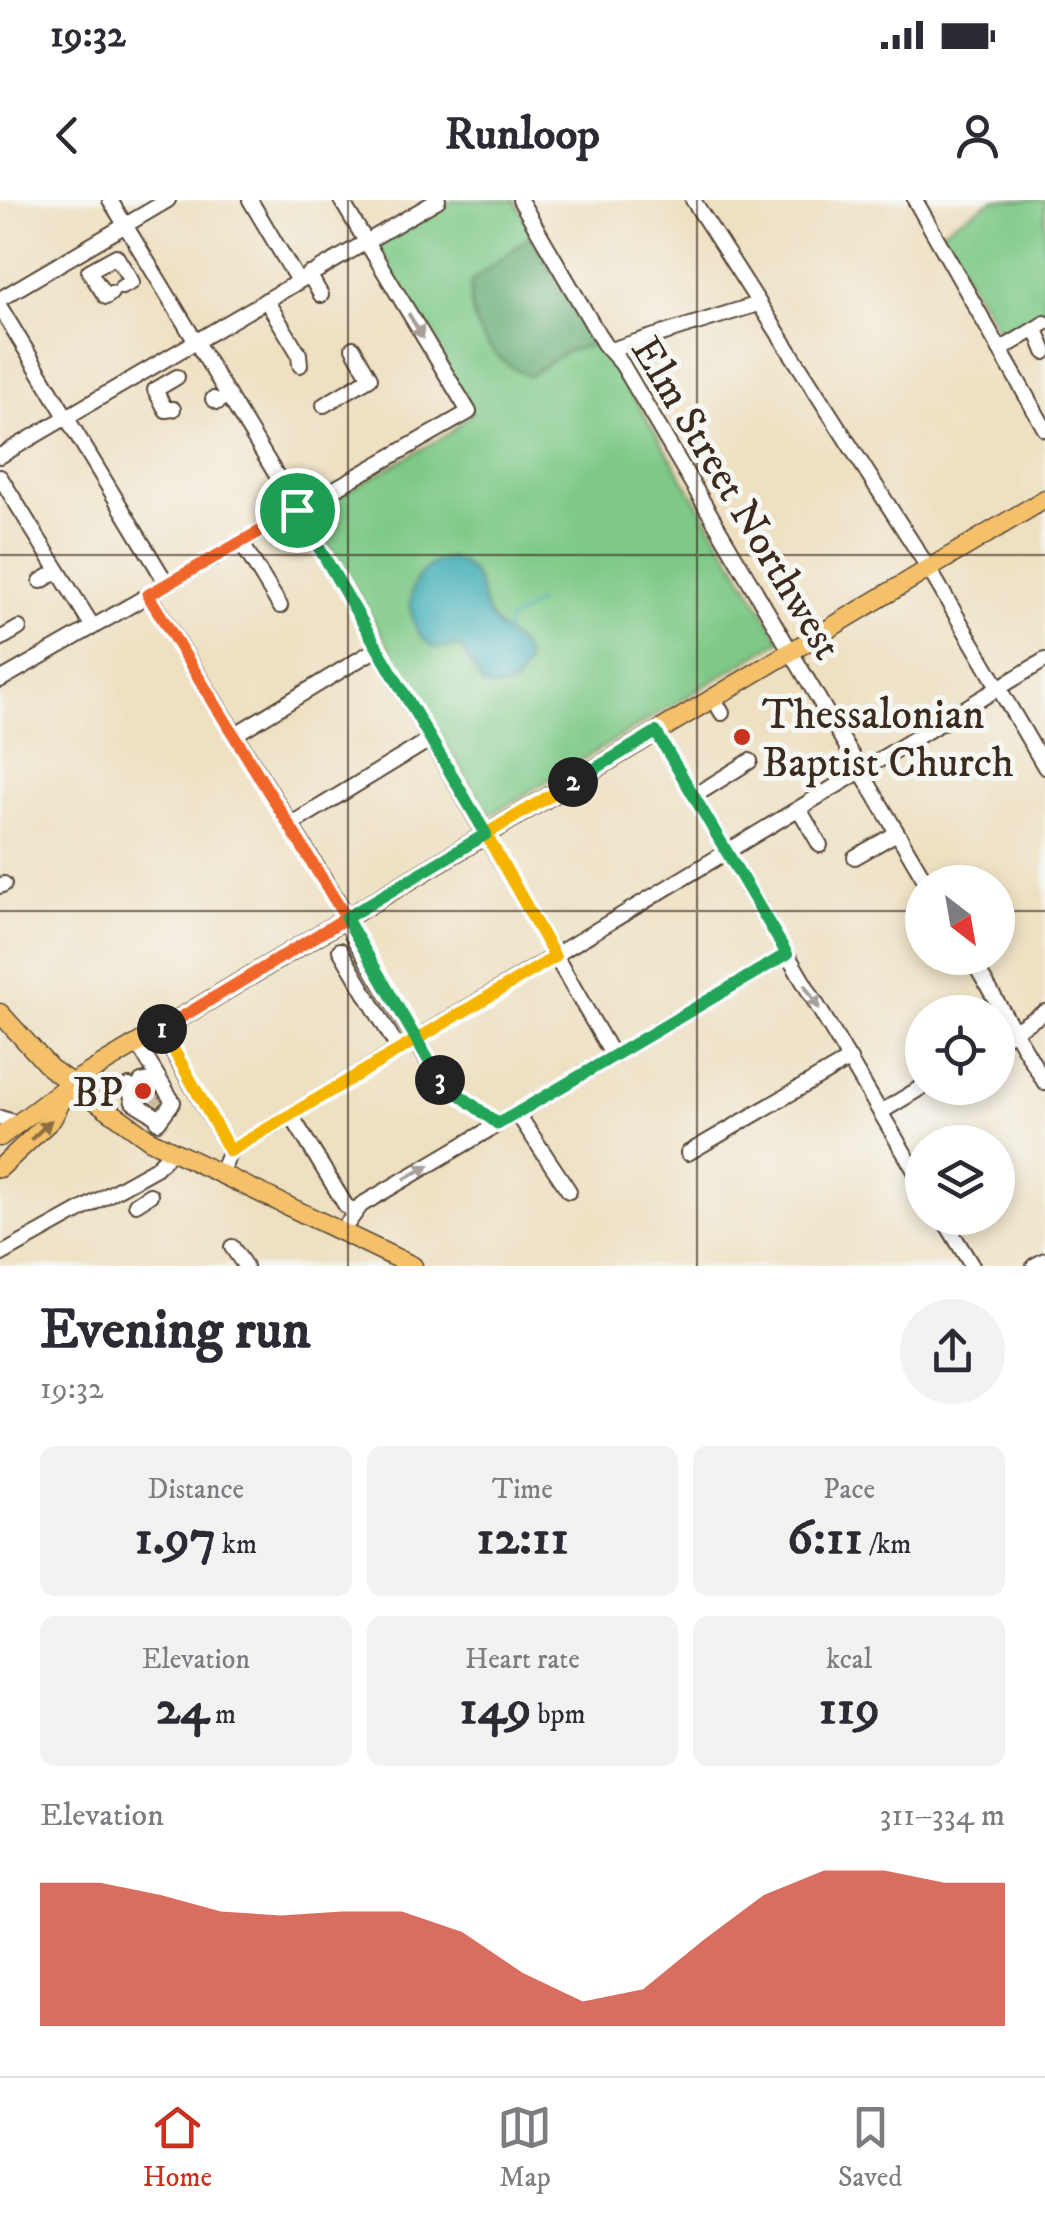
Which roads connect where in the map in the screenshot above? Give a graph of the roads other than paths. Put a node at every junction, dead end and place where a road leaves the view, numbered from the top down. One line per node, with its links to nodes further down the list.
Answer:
1 (110, 200): 9 (street)
2 (168, 200): 9 (street)
3 (250, 200): 13 (street)
4 (342, 200): 10 (street)
5 (438, 200): 10 (street)
6 (520, 200): 22 (street, Elm Street Northwest)
7 (694, 200): 17 (street)
8 (915, 200): 23 (street)
9 (124, 225): 11 (street); 20 (street)
10 (366, 242): 13 (street); 34 (street, one-way to 34)
11 (78, 253): 12 (street); 15 (street)
12 (90, 271): 12 (street)
13 (304, 278): 14 (street); 16 (street)
14 (322, 295)
15 (0, 299)
16 (266, 300): 20 (street); 25 (street)
17 (758, 304): 22 (street); 36 (street)
18 (0, 307): 29 (street)
19 (1040, 326): 23 (street); 24 (street)
20 (195, 342): 26 (street); 34 (street)
21 (353, 348): 27 (street)
22 (610, 350): 46 (street, Elm Street Northwest)
23 (1000, 350): 30 (street)
24 (1045, 356)
25 (300, 364)
26 (155, 365): 28 (street); 29 (street)
27 (324, 405)
28 (174, 409)
29 (66, 417): 31 (street); 39 (street)
30 (1045, 429)
31 (0, 456)
32 (0, 477): 37 (street)
33 (1045, 499): 36 (main road)
34 (297, 510): 35 (street); 45 (street)
35 (241, 542): 39 (street); 41 (street)
36 (928, 569): 46 (main road); 49 (street)
37 (58, 571): 38 (street); 42 (street)
38 (41, 581)
39 (167, 584): 40 (street)
40 (148, 595): 42 (street); 51 (street)
41 (280, 606)
42 (93, 627): 48 (street)
43 (19, 628): 44 (street)
44 (0, 639)
45 (378, 648): 51 (street); 52 (street)
46 (792, 650): 50 (main road); 55 (street, Elm Street Northwest)
47 (1045, 660): 49 (street)
48 (0, 680)
49 (1000, 688): 54 (street); 55 (street)
50 (656, 732): 56 (street); 60 (main road)
51 (234, 734): 58 (street)
52 (432, 738): 58 (street); 60 (street)
53 (750, 760): 56 (street)
54 (1045, 767)
55 (860, 772): 57 (street); 59 (street, Elm Street Northwest)
56 (694, 796): 62 (street)
57 (798, 809): 61 (street); 62 (street)
58 (290, 825): 65 (street)
59 (897, 833): 63 (street); 64 (street, Elm Street Northwest)
60 (486, 834): 65 (main road); 68 (street)
61 (820, 845)
62 (727, 853): 67 (street); 68 (street)
63 (855, 858)
64 (916, 865)
65 (346, 918): 69 (street); 74 (main road)
66 (340, 950): 70 (street)
67 (787, 954): 79 (street); 80 (street, one-way to 80)
68 (555, 957): 76 (street); 79 (street)
69 (382, 985): 70 (street); 76 (street)
70 (366, 994): 78 (street)
71 (0, 1012): 82 (main road)
72 (1045, 1012): 73 (street)
73 (1015, 1029)
74 (160, 1030): 77 (main road); 91 (street)
75 (1015, 1032): 81 (street)
76 (415, 1040): 78 (street); 89 (street)
77 (138, 1044): 82 (main road); 83 (street)
78 (399, 1050): 87 (street)
79 (614, 1056): 86 (street)
80 (850, 1059): 85 (street); 93 (street)
81 (1045, 1082)
82 (70, 1084): 88 (main road); 92 (main road); 95 (main road, one-way to 82)
83 (144, 1088): 83 (street)
84 (905, 1097): 85 (street)
85 (881, 1112): 94 (street)
86 (517, 1113): 89 (street); 97 (street)
87 (291, 1115): 91 (street); 100 (street)
88 (8, 1120): 90 (main road)
89 (498, 1124): 100 (street, one-way to 89)
90 (0, 1137)
91 (230, 1151): 96 (street)
92 (171, 1152): 96 (main road); 104 (street)
93 (688, 1153)
94 (905, 1154)
95 (0, 1168)
96 (220, 1175): 101 (main road)
97 (563, 1180)
98 (150, 1195): 99 (street)
99 (136, 1204)
100 (354, 1212): 101 (street)
101 (342, 1231): 107 (main road)
102 (953, 1235): 108 (street)
103 (232, 1248): 106 (street)
104 (0, 1258)
105 (1045, 1260): 109 (street)
106 (245, 1266)
107 (413, 1266)
108 (972, 1266)
109 (1034, 1266)

